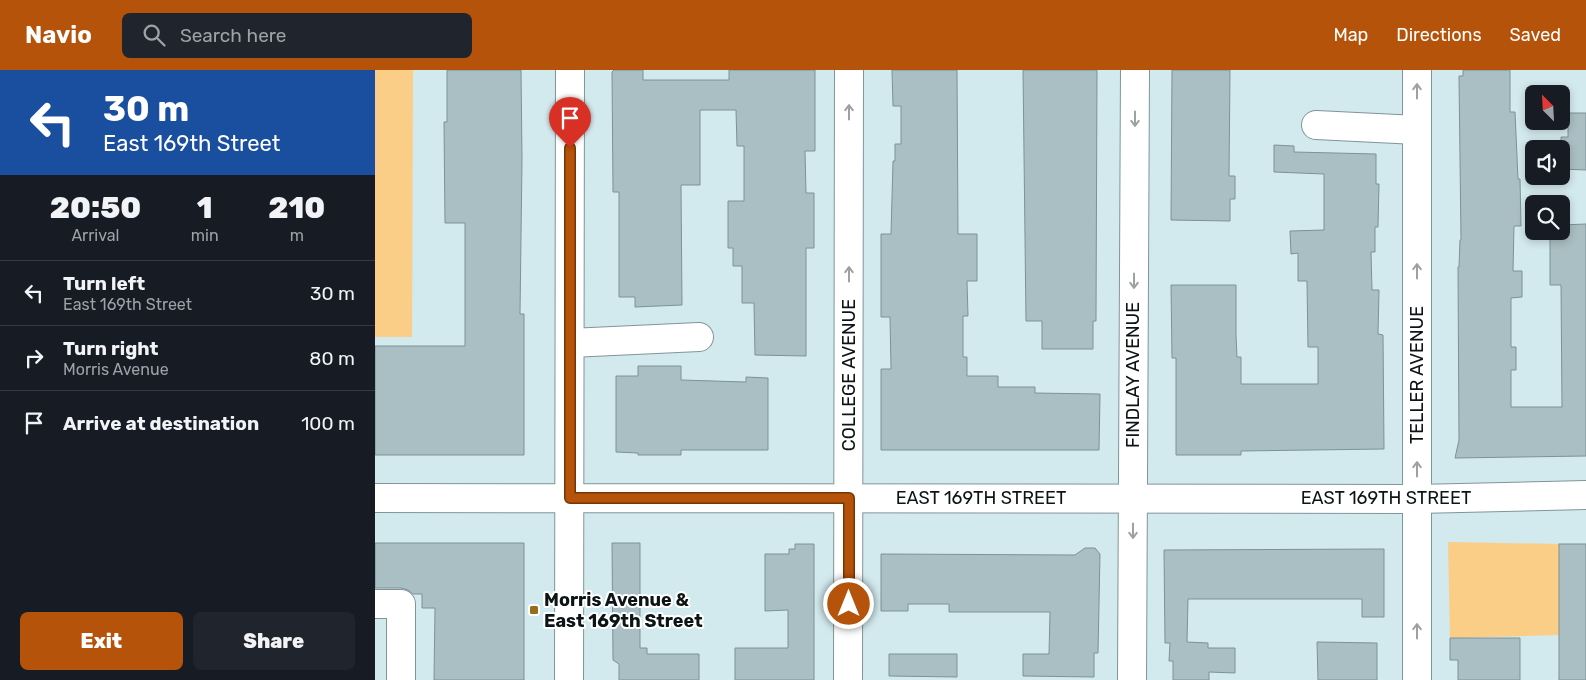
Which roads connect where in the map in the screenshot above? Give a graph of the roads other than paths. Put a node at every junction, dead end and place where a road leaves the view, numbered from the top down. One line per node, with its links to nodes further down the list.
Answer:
1 (570, 70): 8 (street)
2 (849, 70): 12 (street, COLLEGE AVENUE, one-way to 2)
3 (1135, 70): 13 (street, FINDLAY AVENUE, one-way to 13)
4 (1417, 70): 6 (street, TELLER AVENUE, one-way to 4)
5 (1316, 125): 6 (street)
6 (1417, 130): 14 (street, TELLER AVENUE, one-way to 6)
7 (699, 337): 8 (street)
8 (570, 342): 11 (street)
9 (1586, 495): 14 (street, EAST 169TH STREET)
10 (375, 498): 11 (street, EAST 169TH STREET)
11 (570, 498): 12 (street, EAST 169TH STREET); 17 (street)
12 (849, 498): 13 (street, EAST 169TH STREET); 18 (street, COLLEGE AVENUE)
13 (1133, 498): 14 (street, EAST 169TH STREET); 19 (street, FINDLAY AVENUE, one-way to 19)
14 (1417, 499): 20 (street, TELLER AVENUE, one-way to 14)
15 (375, 604): 16 (street)
16 (401, 680)
17 (569, 680)
18 (848, 680)
19 (1133, 680)
20 (1417, 680)

